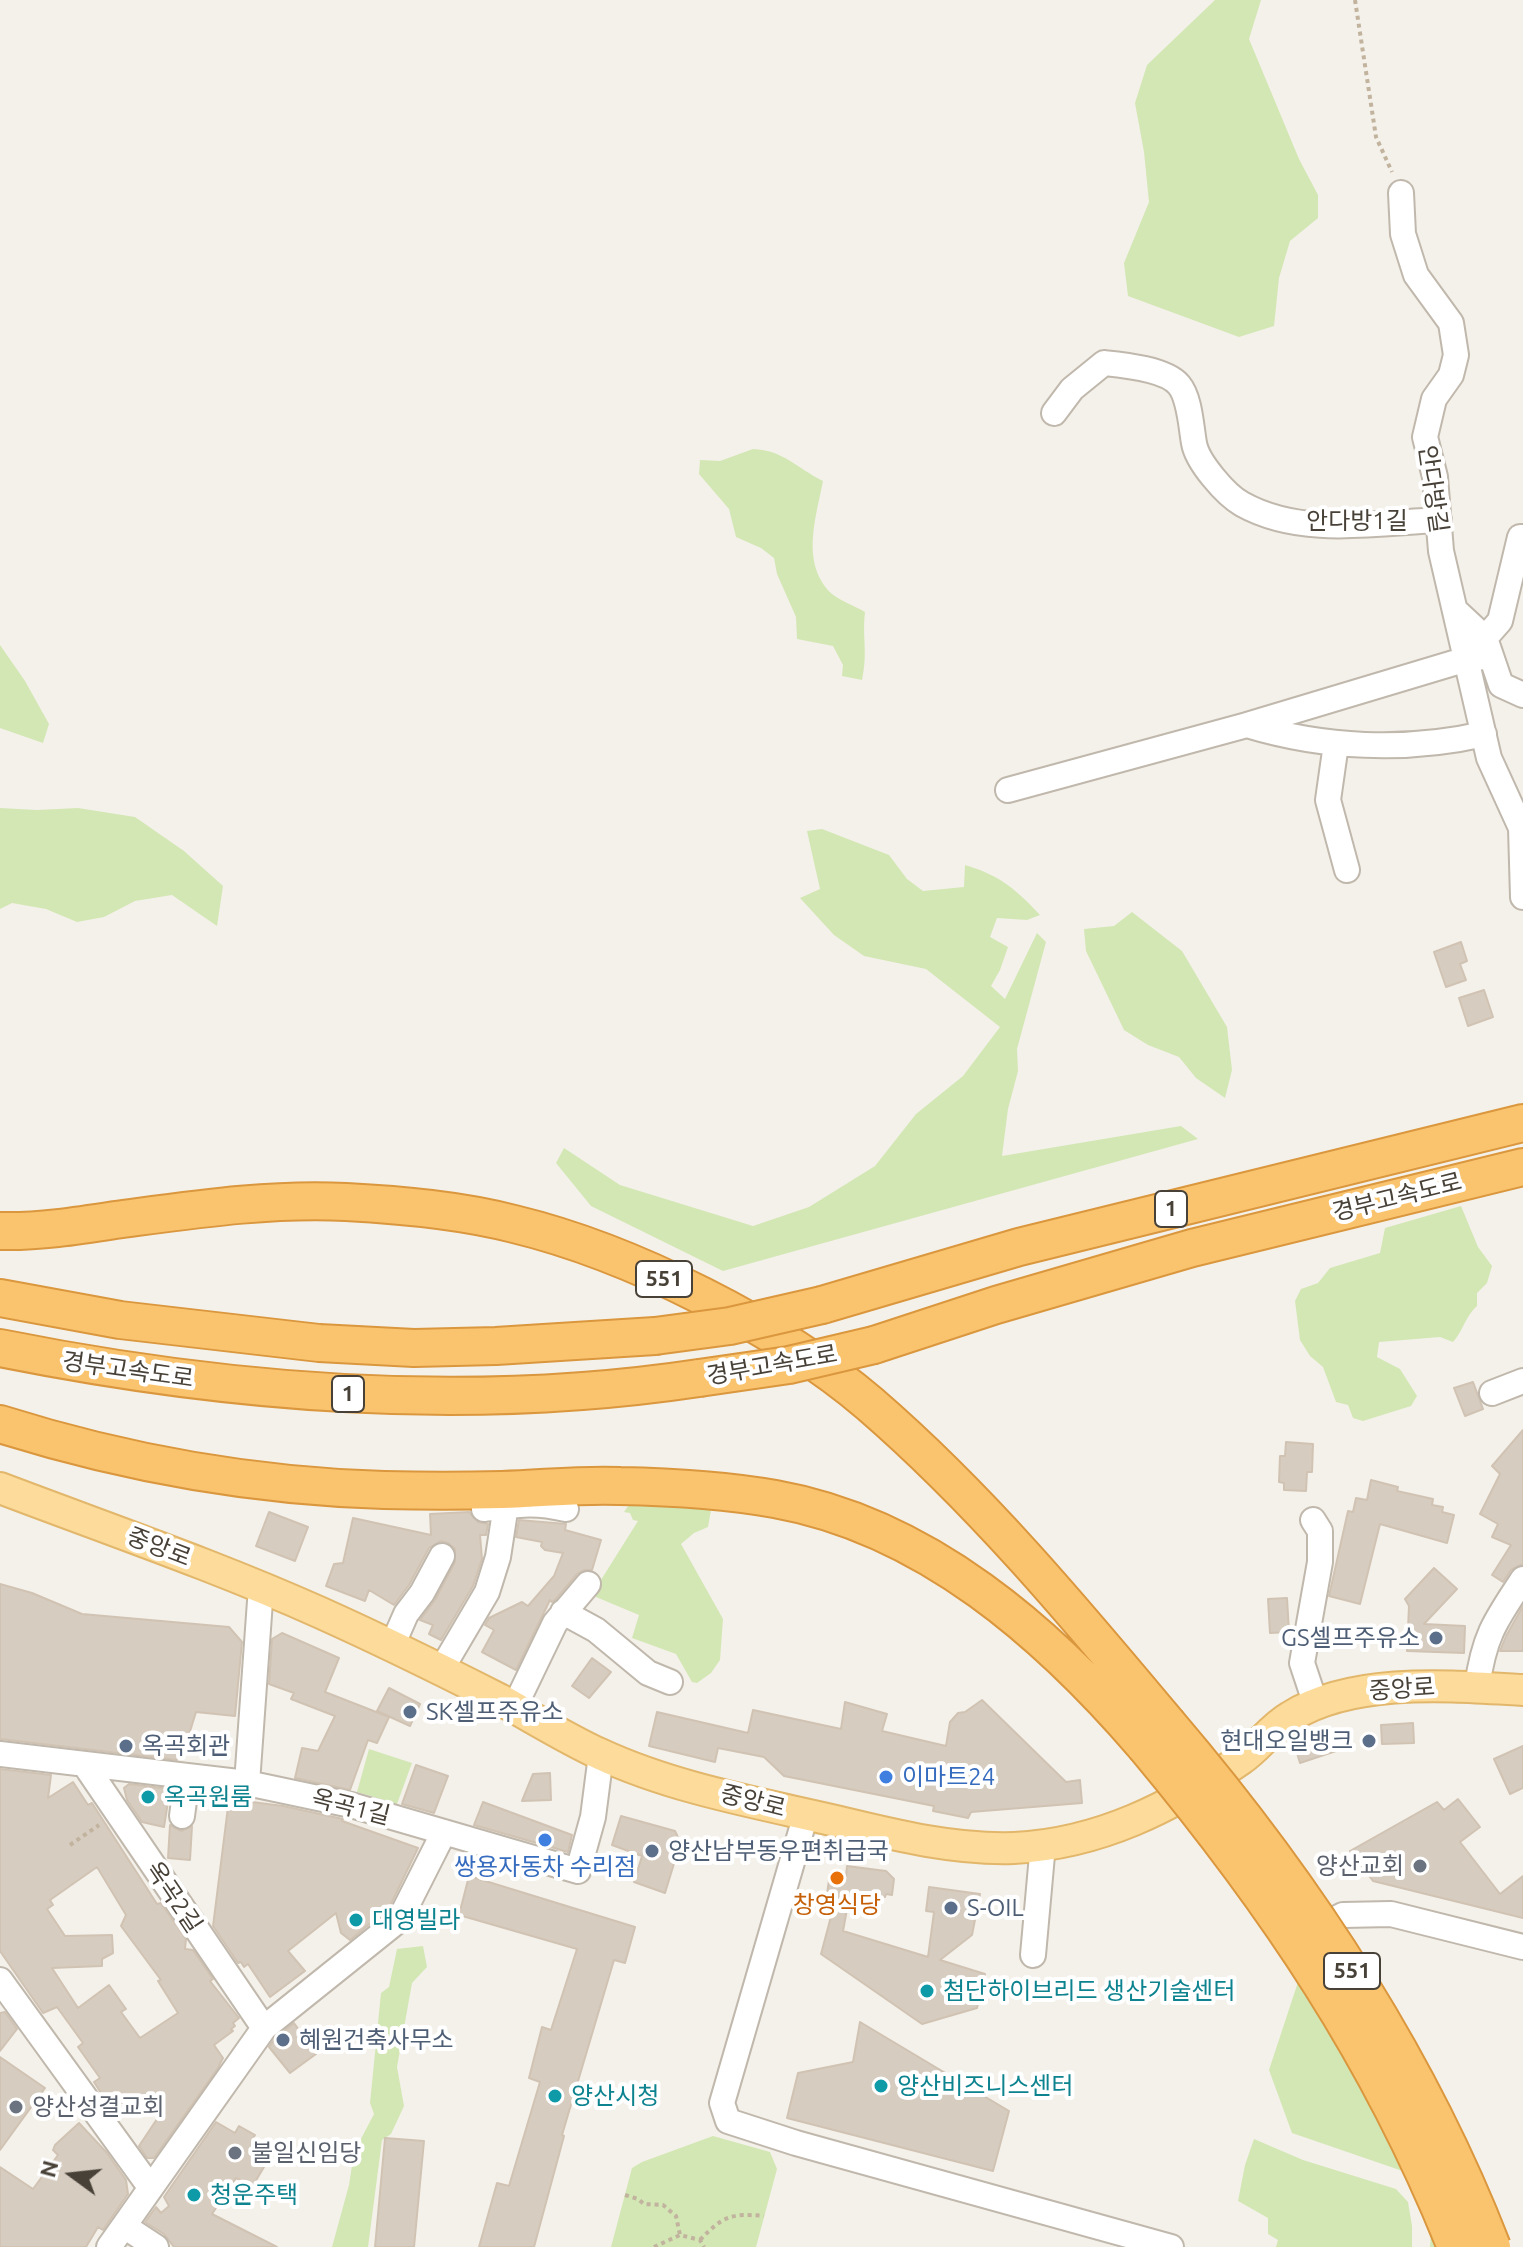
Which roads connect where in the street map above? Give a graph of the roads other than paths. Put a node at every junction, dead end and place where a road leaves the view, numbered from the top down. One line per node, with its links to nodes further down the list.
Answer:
1 (1401, 193): 3 (street, 안다방길)
2 (1054, 413): 3 (street, 안다방1길)
3 (1439, 513): 5 (street, 안다방길)
4 (1523, 537): 5 (street)
5 (1481, 651): 6 (street); 7 (street, 안다방길); 8 (street)
6 (1512, 690): 7 (street)
7 (1476, 698): 9 (street, 안다방길)
8 (1247, 725): 10 (street); 11 (street)
9 (1484, 734): 10 (street); 13 (street, 안다방길)
10 (1336, 744): 12 (street)
11 (1008, 790)
12 (1347, 870)
13 (1523, 897)
14 (1523, 1123): 17 (highway, 경부고속도로 / 1, bridge)
15 (1523, 1167): 18 (highway, 경부고속도로 / 1, bridge)
16 (0, 1231): 37 (highway, 551)
17 (0, 1298)
18 (0, 1348)
19 (1523, 1381): 20 (street)
20 (1492, 1393)
21 (0, 1424): 37 (highway, 551)
22 (0, 1488): 28 (main road, 중앙로)
23 (566, 1509): 31 (street)
24 (1313, 1520): 35 (street)
25 (442, 1556): 30 (street)
26 (1523, 1579): 33 (street)
27 (588, 1584): 29 (street)
28 (261, 1587): 30 (main road, 중앙로); 42 (street)
29 (563, 1612): 32 (street); 36 (street)
30 (392, 1646): 31 (main road, 중앙로)
31 (441, 1670): 36 (main road, 중앙로)
32 (670, 1682)
33 (1477, 1687): 34 (main road, 중앙로); 35 (main road, 중앙로)
34 (1523, 1690)
35 (1316, 1705): 46 (main road, 중앙로)
36 (514, 1708): 39 (main road, 중앙로)
37 (1156, 1735): 57 (highway, 551, bridge); 58 (highway, 551, bridge)
38 (0, 1754): 40 (street, 옥곡1길)
39 (601, 1755): 43 (main road, 중앙로); 45 (street, 옥곡1길)
40 (85, 1765): 41 (street, 옥곡1길); 51 (street, 옥곡2길)
41 (187, 1777): 42 (street, 옥곡1길); 44 (street)
42 (247, 1783): 45 (street, 옥곡1길)
43 (806, 1814): 46 (main road, 중앙로); 56 (street)
44 (182, 1816)
45 (444, 1832): 51 (street)
46 (1043, 1844): 49 (street)
47 (1301, 1938): 48 (street)
48 (1523, 1947)
49 (1033, 1955)
50 (0, 1982): 52 (street)
51 (264, 2028): 52 (street)
52 (150, 2187): 53 (street)
53 (124, 2226): 54 (street); 55 (street)
54 (109, 2247)
55 (156, 2247)
56 (1171, 2247)
57 (1456, 2247)
58 (1492, 2247)

